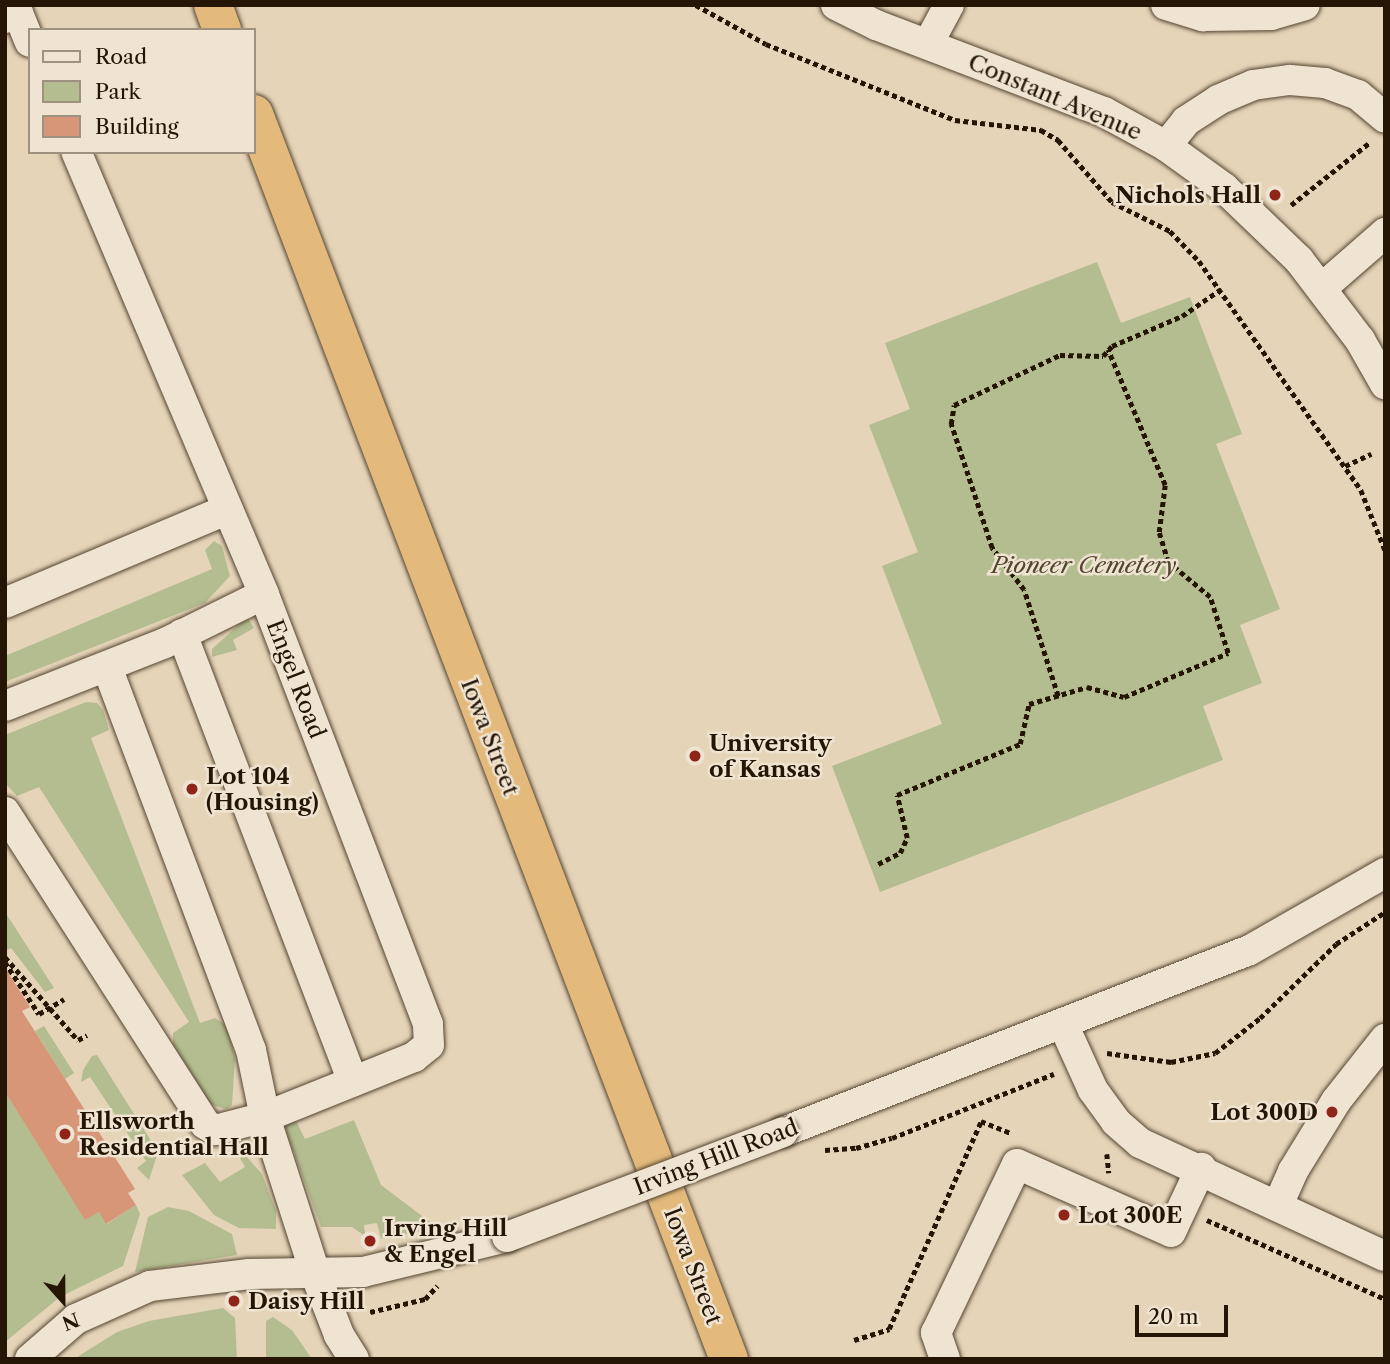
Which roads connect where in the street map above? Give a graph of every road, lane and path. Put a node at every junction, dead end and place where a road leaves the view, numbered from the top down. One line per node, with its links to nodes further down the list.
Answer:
1 (213, 5): 8 (highway)
2 (696, 5): 18 (path)
3 (836, 5): 10 (street, Constant Avenue)
4 (949, 5): 10 (street)
5 (1166, 5): 6 (street)
6 (1305, 5)
7 (5, 18): 9 (street)
8 (221, 28)
9 (28, 37)
10 (928, 44): 13 (street, Constant Avenue)
11 (256, 119): 51 (highway, Iowa Street)
12 (1380, 129): 13 (street); 15 (path)
13 (1167, 146): 17 (street, Constant Avenue)
14 (77, 154): 23 (street, Engel Road)
15 (1291, 205)
16 (1385, 233): 17 (street)
17 (1322, 288): 20 (street, Constant Avenue)
18 (1221, 289): 19 (path); 22 (path)
19 (1108, 350): 29 (path); 29 (path)
20 (1385, 384)
21 (1371, 454): 22 (path)
22 (1345, 466): 24 (path)
23 (226, 510): 25 (street, Engel Road); 26 (street)
24 (1385, 550)
25 (264, 594): 27 (street); 42 (street, Engel Road)
26 (5, 603)
27 (182, 634): 28 (street); 42 (street)
28 (107, 667): 30 (street); 43 (street)
29 (1058, 696): 32 (path)
30 (5, 706)
31 (5, 812): 43 (street, Engel Road)
32 (878, 864)
33 (1385, 873): 38 (street, Irving Hill Road)
34 (1385, 912): 41 (path)
35 (5, 960): 37 (path); 37 (path)
36 (64, 999): 37 (path)
37 (51, 1007): 39 (path)
38 (1063, 1024): 41 (street); 48 (street, Irving Hill Road, bridge)
39 (87, 1035)
40 (1385, 1039): 46 (street)
41 (1081, 1063): 44 (path); 45 (street)
42 (353, 1081): 43 (street, Engel Road)
43 (265, 1117): 48 (street)
44 (821, 1150)
45 (1201, 1168): 46 (street); 52 (street)
46 (1278, 1205): 47 (street)
47 (1385, 1256)
48 (315, 1273): 49 (street, Irving Hill Road); 50 (street)
49 (30, 1359)
50 (354, 1359)
51 (729, 1359)
52 (946, 1359)

